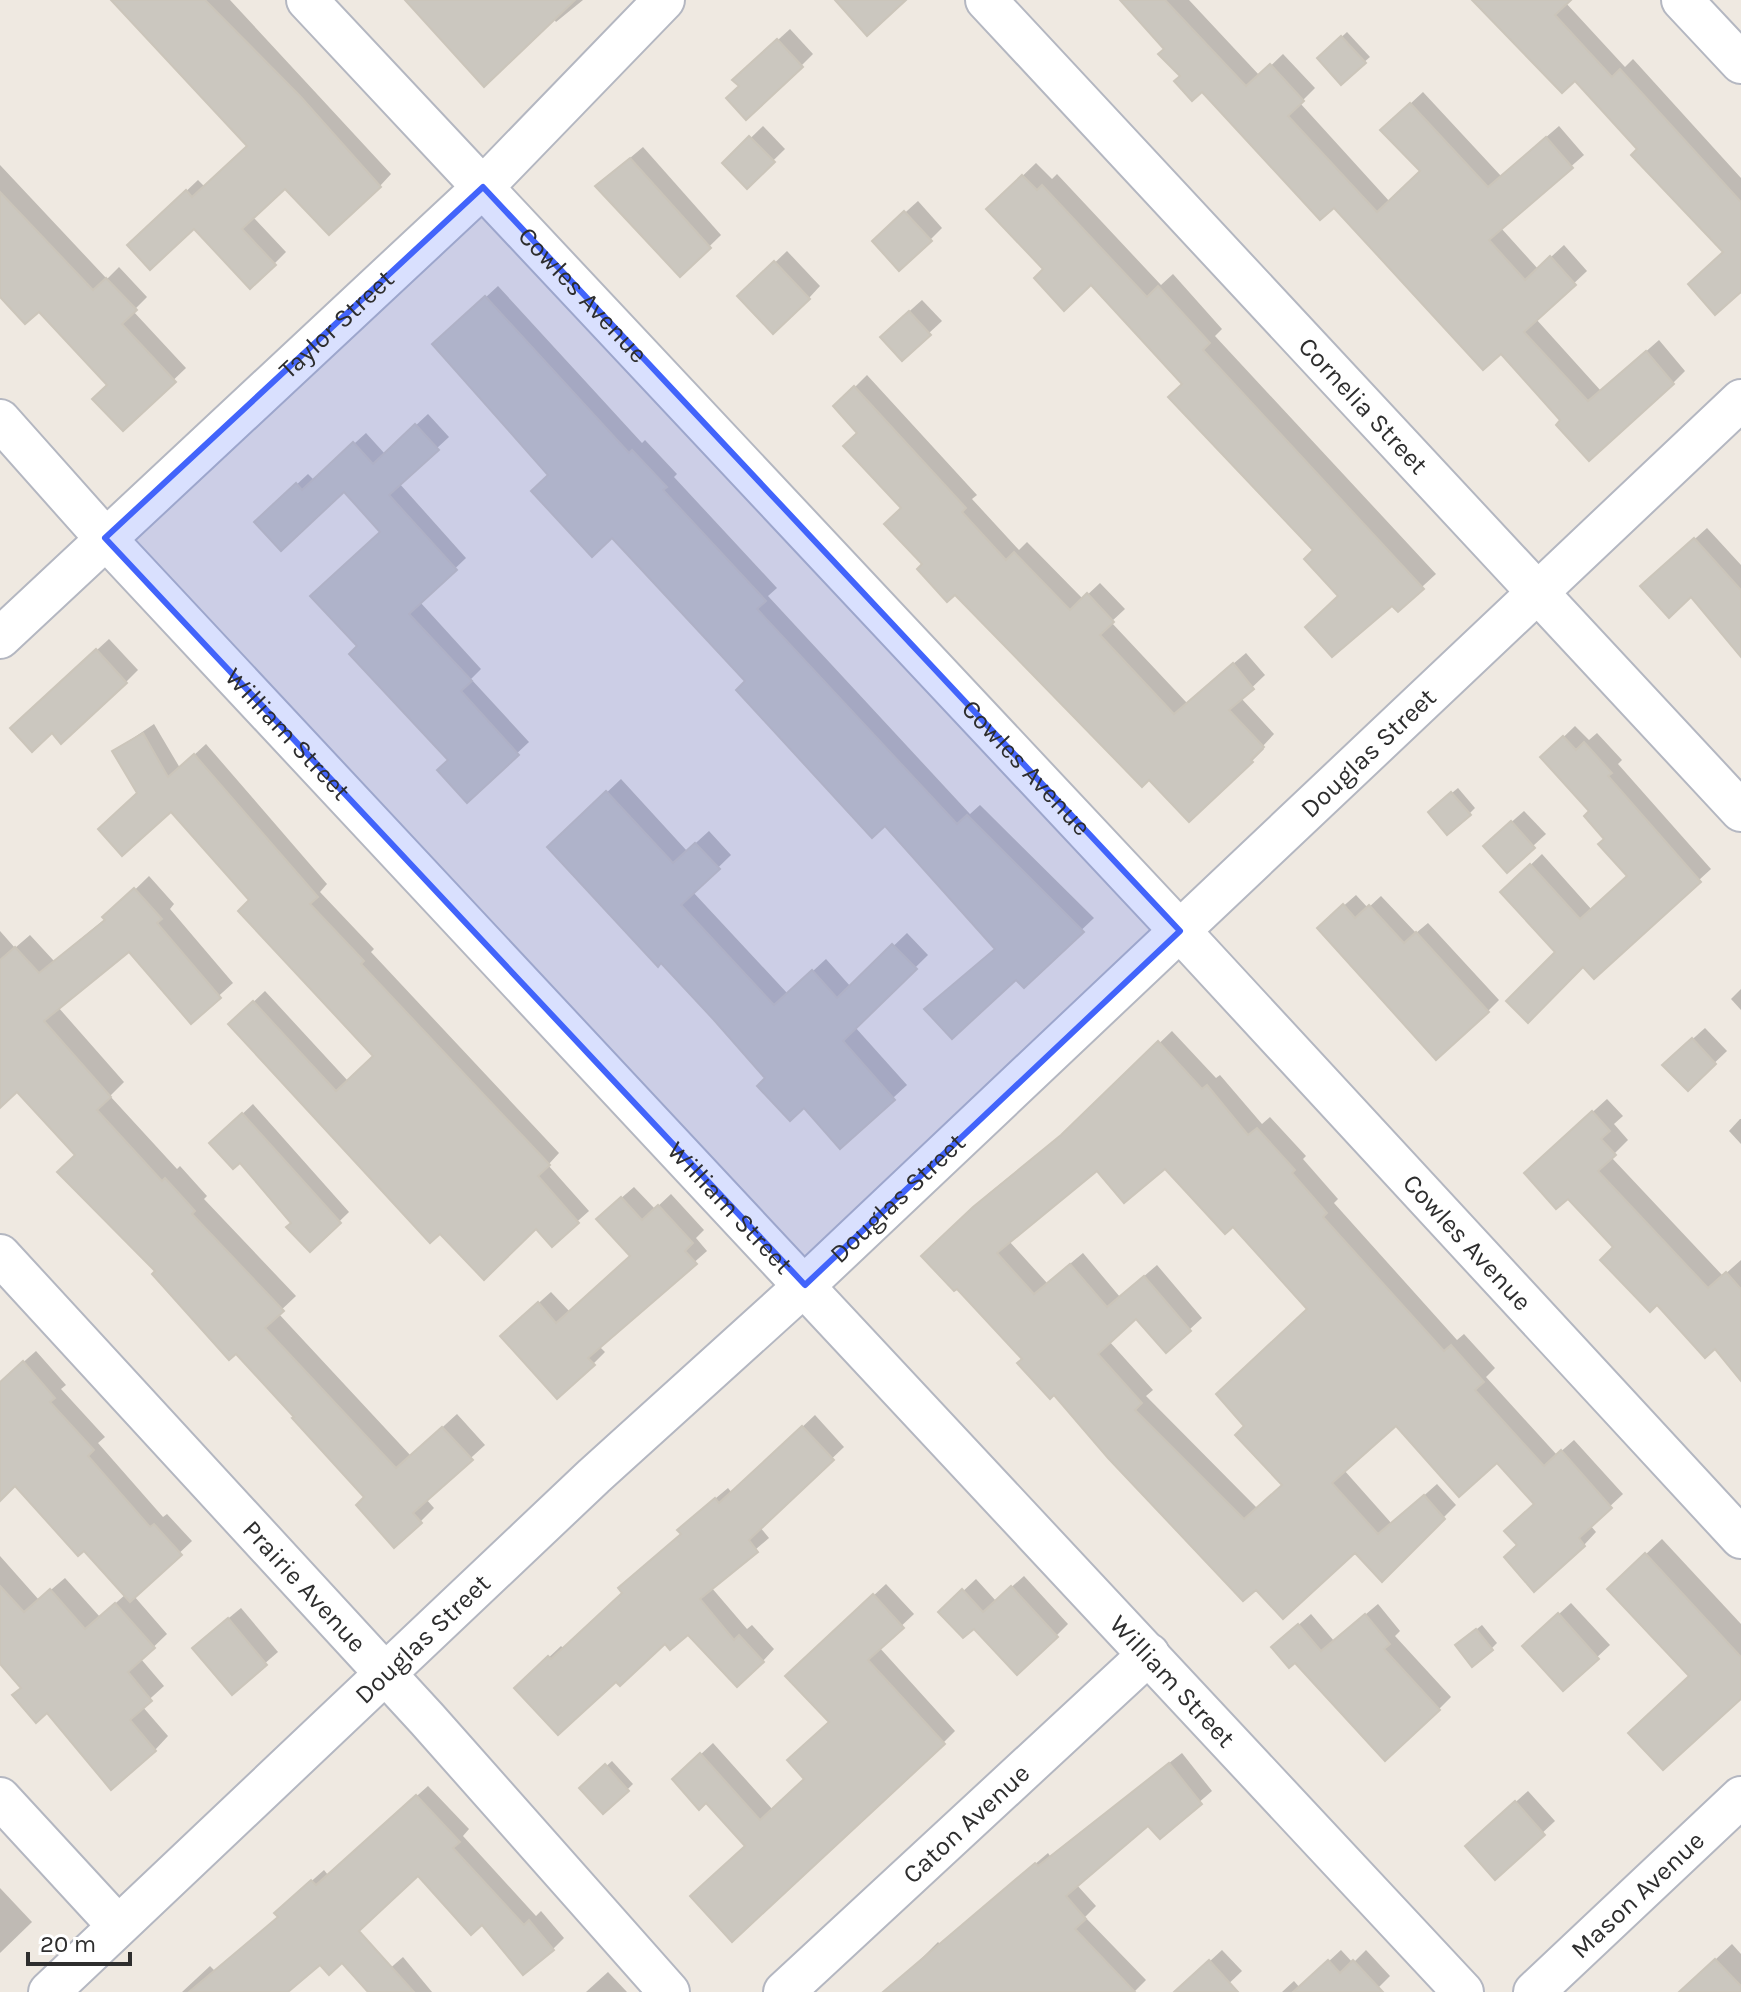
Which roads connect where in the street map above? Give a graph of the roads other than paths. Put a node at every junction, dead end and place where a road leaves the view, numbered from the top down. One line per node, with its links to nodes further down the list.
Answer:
1 (307, 0): 6 (street, Cowles Avenue)
2 (664, 0): 6 (street, Taylor Street)
3 (986, 0): 10 (street, Cornelia Street)
4 (1682, 0): 5 (street)
5 (1741, 63)
6 (483, 187): 9 (street, Taylor Street); 13 (street, Cowles Avenue)
7 (1741, 400): 10 (street, Douglas Street)
8 (0, 420): 9 (street, William Street)
9 (105, 538): 11 (street, Taylor Street); 15 (street, William Street)
10 (1539, 592): 12 (street, Cornelia Street); 13 (street, Douglas Street)
11 (0, 638)
12 (1741, 811)
13 (1180, 931): 15 (street, Douglas Street); 16 (street, Cowles Avenue)
14 (0, 1255): 18 (street, Prairie Avenue)
15 (805, 1285): 17 (street, William Street); 18 (street, Douglas Street)
16 (1741, 1538)
17 (1149, 1654): 24 (street, Caton Avenue); 25 (street, William Street)
18 (384, 1675): 21 (street, Douglas Street); 23 (street, Prairie Avenue)
19 (1741, 1797): 26 (street, Mason Avenue)
20 (0, 1798): 21 (street)
21 (118, 1926): 22 (street, Douglas Street)
22 (49, 1992)
23 (669, 1992)
24 (784, 1992)
25 (1463, 1992)
26 (1534, 1992)

